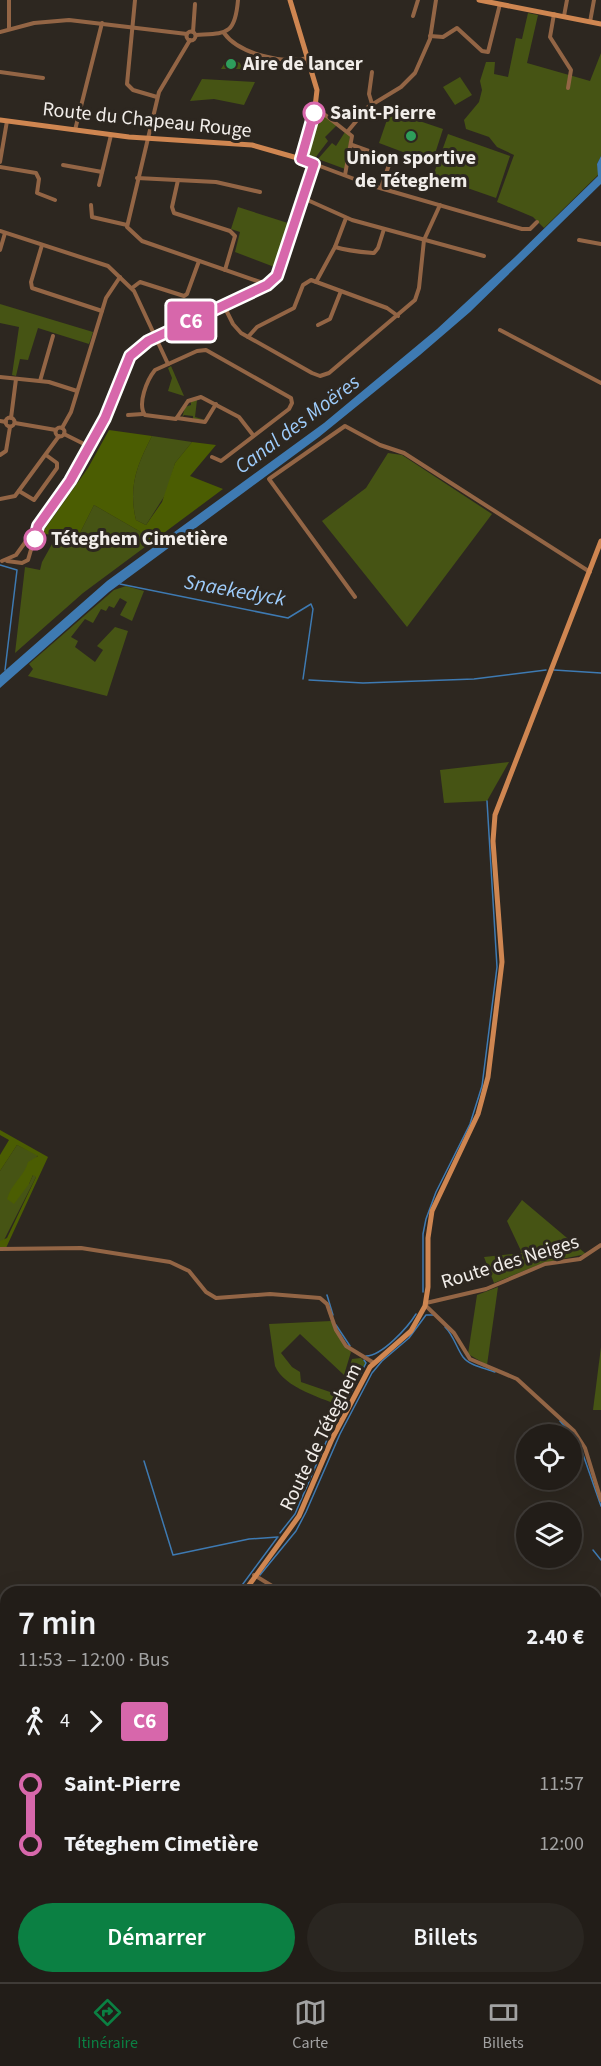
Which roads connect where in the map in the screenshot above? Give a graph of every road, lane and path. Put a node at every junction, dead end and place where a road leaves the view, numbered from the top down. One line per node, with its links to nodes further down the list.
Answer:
1 (9, 0): 20 (street)
2 (135, 0): 19 (street)
3 (238, 0): 22 (street)
4 (290, 0): 27 (main road)
5 (418, 0): 14 (street)
6 (436, 0): 25 (street)
7 (478, 0): 12 (main road)
8 (567, 0): 15 (street)
9 (594, 0): 16 (street)
10 (513, 3): 12 (main road); 13 (main road)
11 (195, 4): 24 (street)
12 (500, 4): 25 (street)
13 (554, 14): 15 (main road); 31 (street)
14 (413, 16)
15 (564, 16): 16 (main road)
16 (590, 22): 18 (main road)
17 (102, 24): 19 (street); 20 (street); 36 (street)
18 (601, 24)
19 (133, 27): 23 (street); 32 (street)
20 (9, 29): 21 (street)
21 (0, 32)
22 (224, 33): 24 (street); 27 (street)
23 (188, 34): 24 (street); 26 (street)
24 (194, 34): 26 (street)
25 (430, 36): 33 (street)
26 (190, 40): 32 (street)
27 (308, 58): 34 (main road)
28 (0, 72): 30 (street)
29 (372, 72): 33 (street)
30 (44, 78)
31 (568, 88)
32 (157, 97): 39 (street)
33 (372, 104): 37 (street)
34 (315, 107): 37 (street); 41 (main road)
35 (2, 120): 36 (main road, Route du Chapeau Rouge); 42 (street)
36 (75, 130): 38 (main road, Route du Chapeau Rouge)
37 (348, 131): 40 (street)
38 (111, 135): 39 (main road, Route du Chapeau Rouge); 46 (street)
39 (146, 138): 41 (main road, Route du Chapeau Rouge); 48 (street)
40 (351, 145): 47 (street); 51 (street)
41 (301, 159): 43 (street)
42 (0, 162)
43 (314, 164): 47 (street); 53 (street)
44 (63, 165): 46 (street)
45 (0, 167): 54 (street)
46 (102, 172): 50 (street)
47 (345, 175): 51 (street)
48 (137, 178): 49 (street); 59 (street)
49 (178, 180): 52 (street); 70 (street)
50 (99, 185)
51 (381, 188): 56 (street)
52 (260, 192)
53 (303, 198): 57 (street); 73 (street)
54 (55, 200)
55 (92, 205): 59 (street)
56 (440, 205): 58 (street); 62 (street)
57 (346, 218): 60 (street); 66 (street)
58 (537, 222)
59 (127, 225): 69 (street)
60 (384, 229): 62 (street); 66 (street)
61 (3, 232): 64 (street); 67 (street)
62 (424, 240): 68 (street); 78 (street)
63 (579, 240): 65 (street)
64 (43, 244): 71 (street); 77 (street)
65 (601, 244)
66 (335, 247): 72 (street)
67 (0, 250)
68 (484, 256)
69 (199, 261): 70 (street); 74 (street)
70 (225, 270): 73 (street)
71 (120, 277): 74 (street); 77 (street)
72 (316, 282): 75 (street); 83 (street)
73 (265, 286): 76 (street)
74 (132, 288): 82 (street)
75 (342, 291): 78 (street); 79 (street)
76 (224, 306): 82 (street); 83 (street)
77 (102, 311): 89 (street)
78 (398, 316): 83 (street)
79 (318, 325)
80 (500, 330): 88 (street)
81 (54, 336): 87 (street)
82 (156, 337): 84 (street); 104 (street)
83 (248, 337)
84 (168, 364): 91 (street); 102 (street)
85 (0, 377): 86 (street)
86 (16, 379): 87 (street); 93 (street)
87 (40, 381): 89 (street)
88 (601, 383)
89 (77, 391): 99 (street)
90 (216, 404): 94 (street); 94 (street); 102 (street)
91 (143, 414): 92 (street); 94 (street)
92 (128, 415)
93 (11, 418): 96 (street); 97 (street)
94 (177, 418)
95 (0, 421): 96 (street)
96 (6, 422): 98 (street)
97 (15, 423): 98 (street); 100 (street)
98 (10, 427): 106 (street)
99 (62, 428): 100 (street); 101 (street)
100 (56, 430): 103 (street)
101 (64, 434): 103 (street); 104 (street)
102 (253, 435): 107 (street)
103 (59, 436): 105 (street)
104 (90, 447): 110 (street)
105 (46, 454): 108 (street); 108 (street)
106 (0, 455)
107 (212, 457)
108 (19, 491): 109 (street)
109 (0, 499)
110 (38, 526): 112 (street); 113 (street)
111 (601, 541): 115 (main road, Route de Téteghem)
112 (20, 550): 113 (street); 114 (street)
113 (28, 560): 114 (street)
114 (1, 561)
115 (590, 572): 116 (street); 119 (main road, Route de Téteghem)
116 (355, 597)
117 (601, 1245): 119 (street, Route des Neiges)
118 (0, 1249): 120 (street)
119 (426, 1304): 120 (main road, Route de Téteghem); 121 (street)
120 (374, 1363): 122 (main road, Route de Téteghem)
121 (601, 1500)
122 (254, 1575): 123 (main road, Route de Téteghem); 124 (street)
123 (248, 1586)
124 (272, 1586)

